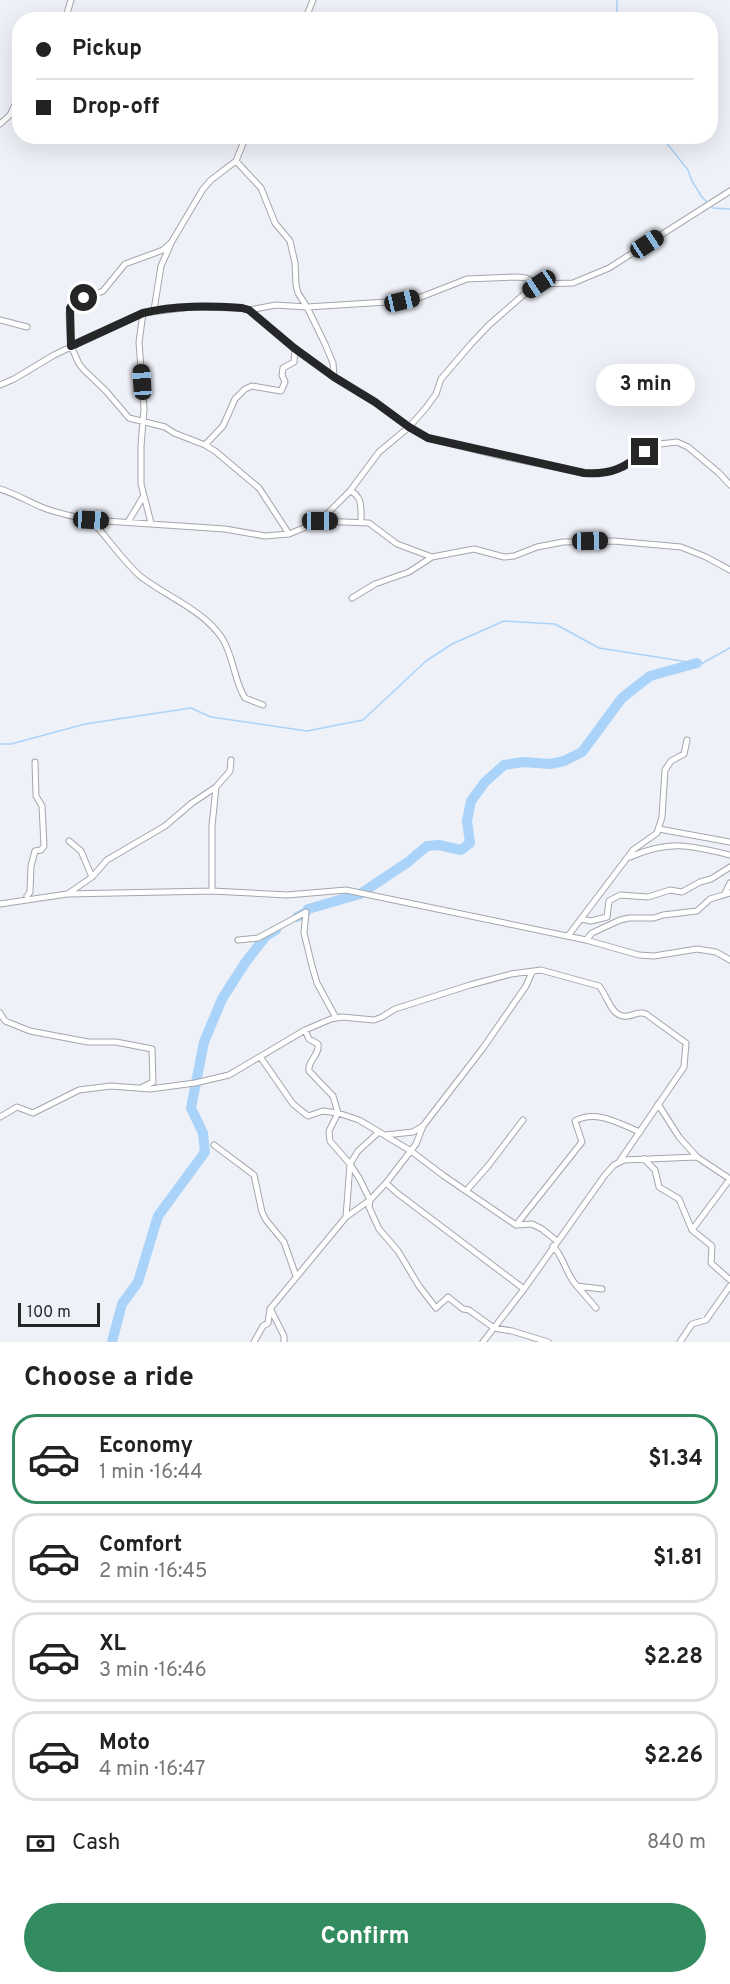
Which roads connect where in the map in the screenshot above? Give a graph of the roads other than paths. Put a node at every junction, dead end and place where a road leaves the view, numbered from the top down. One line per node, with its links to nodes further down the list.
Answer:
1 (308, 0): 3 (street)
2 (313, 0): 3 (street)
3 (310, 11)
4 (12, 111): 5 (street)
5 (0, 124)
6 (243, 144): 7 (street)
7 (236, 161): 9 (street); 11 (street)
8 (730, 191): 10 (street)
9 (171, 243): 12 (street); 17 (street)
10 (539, 284): 11 (street); 22 (street)
11 (307, 307): 13 (street); 19 (street)
12 (154, 310): 13 (street); 14 (street)
13 (249, 310): 18 (street)
14 (143, 313): 17 (street); 21 (street)
15 (0, 320): 16 (street)
16 (27, 327)
17 (71, 346): 20 (street); 21 (street)
18 (294, 348): 19 (street); 23 (street)
19 (334, 377): 22 (street)
20 (0, 385)
21 (142, 421): 23 (street); 27 (street)
22 (409, 427): 24 (street); 26 (street)
23 (205, 444): 33 (street)
24 (730, 485)
25 (0, 489): 28 (street)
26 (350, 491): 29 (street); 31 (street)
27 (143, 497): 30 (street); 32 (street)
28 (91, 520): 30 (street); 37 (street)
29 (320, 521): 31 (street); 33 (street)
30 (128, 522): 32 (street)
31 (361, 522): 34 (street)
32 (151, 523): 33 (street)
33 (289, 534)
34 (432, 557): 35 (street); 36 (street)
35 (730, 570)
36 (352, 598)
37 (263, 705)
38 (687, 740): 42 (street)
39 (231, 760): 41 (street)
40 (35, 762): 53 (street)
41 (216, 787): 48 (street); 50 (street)
42 (659, 829): 44 (street); 46 (street)
43 (69, 841): 48 (street)
44 (730, 842)
45 (730, 855): 46 (street)
46 (628, 857): 55 (street)
47 (730, 867): 55 (street)
48 (92, 877): 51 (street)
49 (730, 883): 52 (street)
50 (212, 891): 51 (street); 56 (street)
51 (67, 894): 54 (street)
52 (727, 894): 58 (street)
53 (27, 896)
54 (0, 904)
55 (581, 920): 56 (street)
56 (568, 936): 58 (street)
57 (238, 940): 62 (street)
58 (586, 940): 59 (street)
59 (730, 960)
60 (532, 972): 62 (street); 66 (street); 70 (street)
61 (0, 1013): 65 (street)
62 (336, 1018): 63 (street)
63 (305, 1030): 64 (street); 67 (street)
64 (261, 1058): 65 (street); 67 (street)
65 (138, 1088): 68 (street)
66 (658, 1104): 71 (street); 75 (street)
67 (338, 1113): 72 (street); 78 (street)
68 (0, 1117)
69 (523, 1120): 81 (street)
70 (423, 1126): 72 (street); 74 (street)
71 (640, 1132): 77 (street); 84 (street)
72 (381, 1134): 74 (street); 78 (street)
73 (214, 1145): 88 (street)
74 (411, 1150): 80 (street); 81 (street)
75 (697, 1157): 76 (street); 79 (street)
76 (644, 1159): 77 (street); 85 (street)
77 (619, 1162): 86 (street)
78 (350, 1164): 82 (street); 83 (street)
79 (730, 1179): 85 (street)
80 (386, 1183): 82 (street); 93 (street)
81 (466, 1191): 84 (street)
82 (370, 1200): 83 (street); 96 (street)
83 (346, 1217): 88 (street)
84 (516, 1225): 86 (street)
85 (692, 1230): 89 (street)
86 (555, 1244): 90 (street); 93 (street)
87 (730, 1269): 89 (street)
88 (296, 1276): 95 (street)
89 (728, 1278)
90 (577, 1286): 92 (street); 94 (street)
91 (730, 1286): 102 (street)
92 (602, 1288)
93 (524, 1289): 96 (street)
94 (596, 1308)
95 (270, 1309): 98 (street); 99 (street)
96 (494, 1328): 97 (street); 100 (street)
97 (534, 1340): 101 (street)
98 (254, 1342)
99 (284, 1342)
100 (483, 1342)
101 (548, 1342)
102 (680, 1342)

